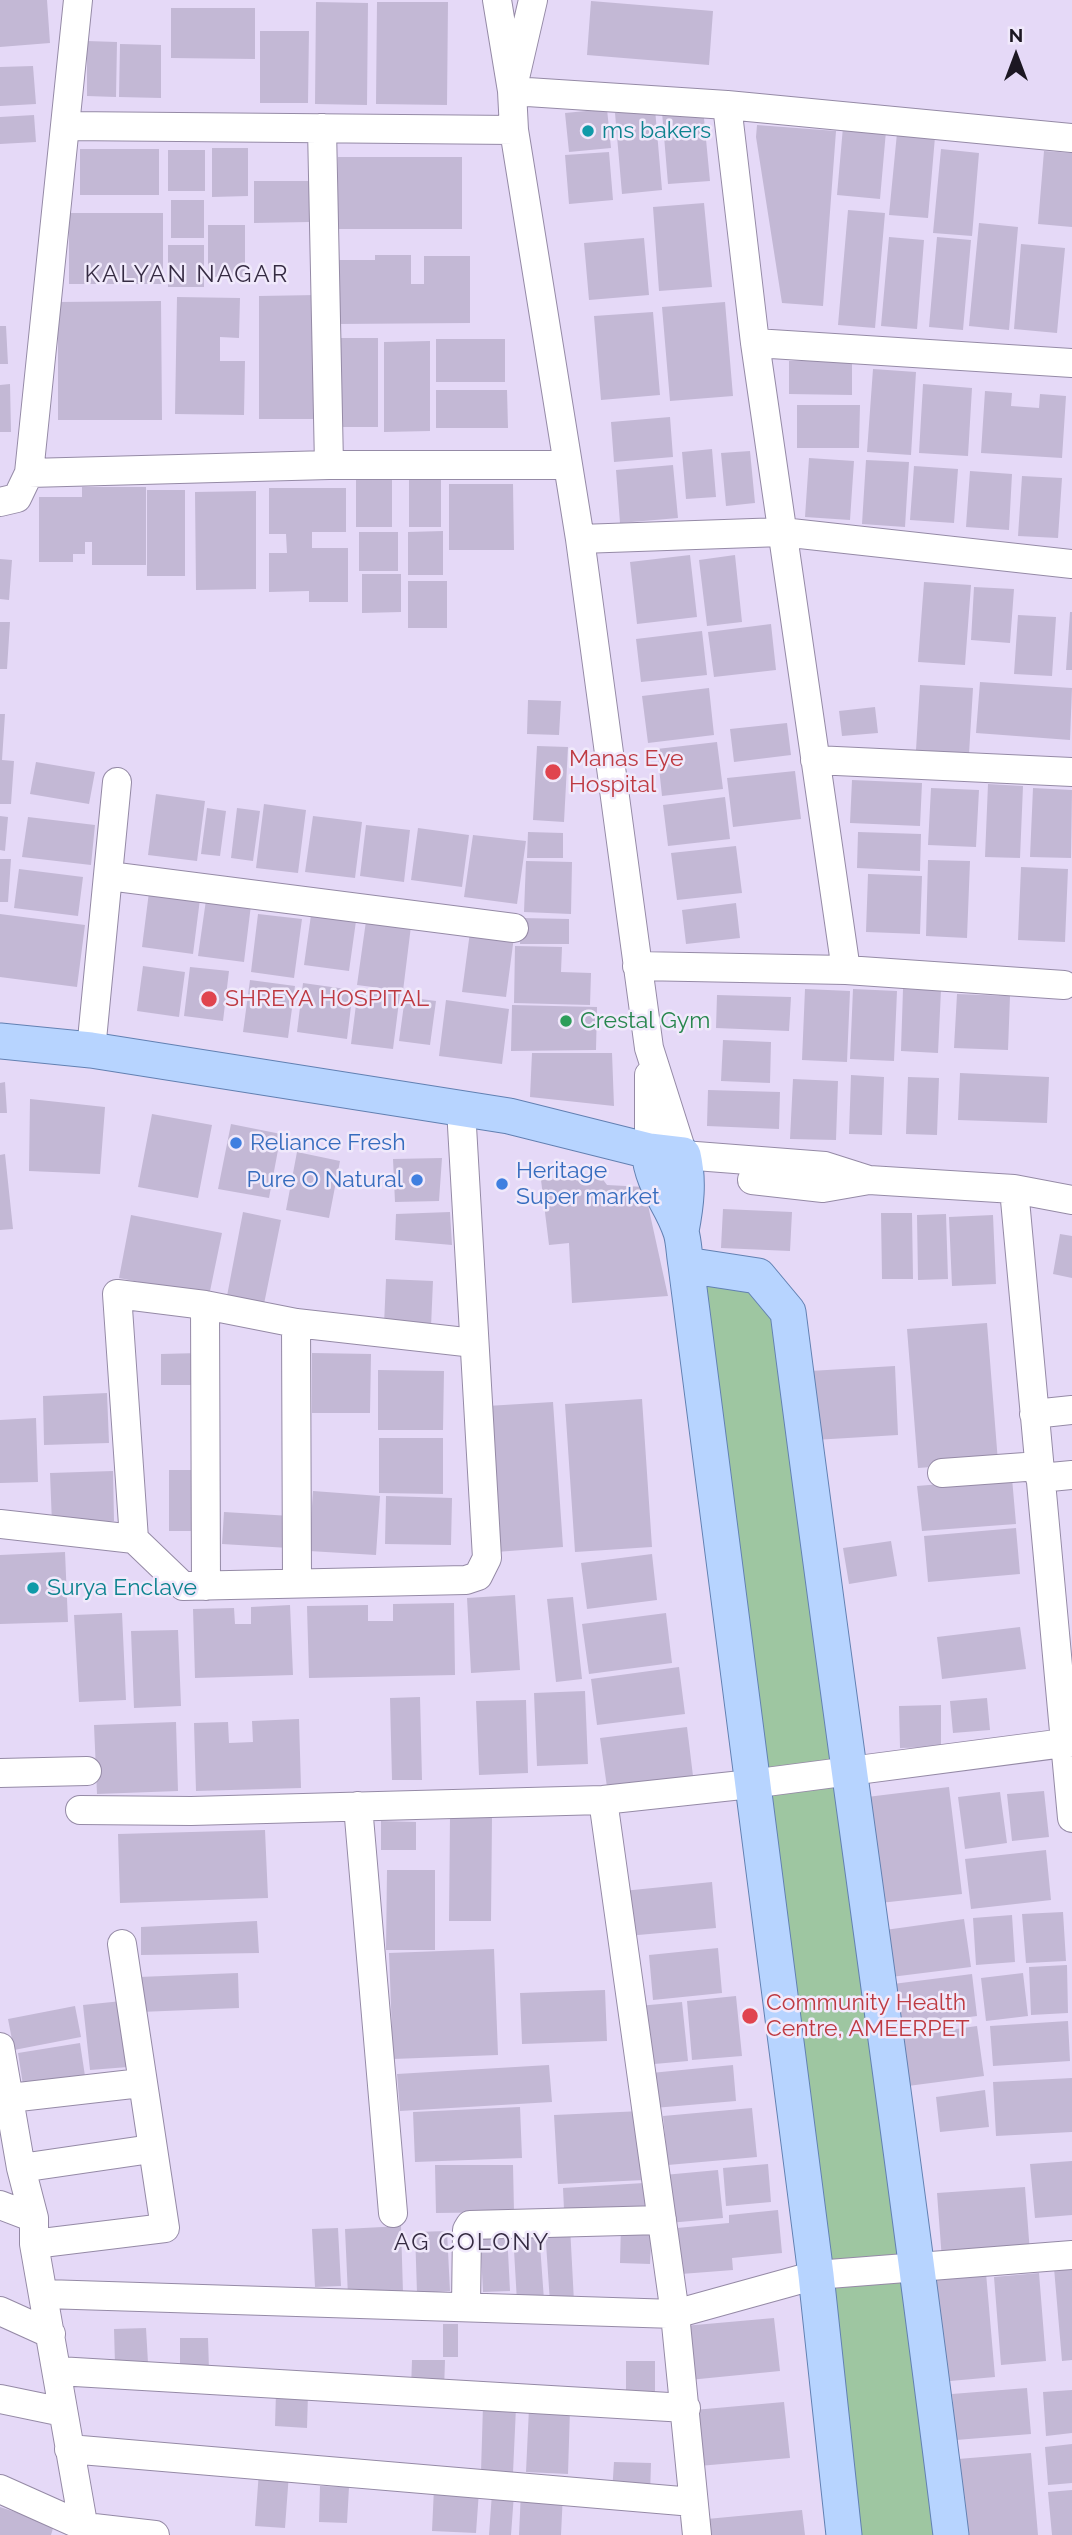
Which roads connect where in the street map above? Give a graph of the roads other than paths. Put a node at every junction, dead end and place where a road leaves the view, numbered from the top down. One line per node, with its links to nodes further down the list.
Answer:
1 (78, 0): 6 (street)
2 (497, 0): 4 (street)
3 (533, 0): 4 (street)
4 (512, 91): 5 (street); 8 (street)
5 (727, 105): 9 (street); 10 (street)
6 (67, 126): 7 (street); 14 (street)
7 (322, 128): 8 (street); 12 (street)
8 (514, 130): 13 (street)
9 (1072, 138)
10 (755, 343): 11 (street); 16 (street)
11 (1072, 363)
12 (329, 465): 13 (street); 14 (street)
13 (566, 465): 17 (street)
14 (29, 473): 15 (street)
15 (0, 502)
16 (782, 531): 17 (street); 18 (street); 19 (street)
17 (580, 539): 24 (street)
18 (1072, 564)
19 (814, 760): 20 (street); 25 (street)
20 (1072, 772)
21 (117, 782): 22 (street)
22 (109, 876): 23 (street); 28 (street)
23 (514, 928)
24 (637, 966): 25 (street); 30 (street)
25 (846, 970): 26 (street)
26 (1063, 985)
27 (0, 1041): 28 (main road)
28 (91, 1050): 29 (main road)
29 (461, 1109): 30 (main road); 36 (street)
30 (667, 1161): 31 (street); 33 (main road)
31 (1014, 1189): 32 (street); 38 (street)
32 (1072, 1200)
33 (683, 1248): 49 (main road); 51 (main road)
34 (205, 1305): 35 (street); 43 (street); 45 (street)
35 (296, 1323): 36 (street); 44 (street)
36 (474, 1343): 44 (street)
37 (1072, 1410): 38 (street)
38 (1034, 1414): 39 (street)
39 (1039, 1472): 40 (street); 41 (street); 46 (street)
40 (942, 1473)
41 (1072, 1475)
42 (0, 1524): 43 (street)
43 (134, 1539): 45 (street)
44 (297, 1582): 45 (street)
45 (206, 1586)
46 (1061, 1587): 47 (street)
47 (1068, 1743): 49 (street); 55 (street)
48 (87, 1771): 50 (street)
49 (847, 1772): 51 (street); 68 (main road)
50 (0, 1773)
51 (751, 1784): 52 (street); 69 (main road)
52 (603, 1800): 53 (street); 65 (street)
53 (358, 1806): 54 (street); 64 (street)
54 (80, 1810)
55 (1072, 1818)
56 (122, 1944): 58 (street)
57 (0, 2046): 59 (street)
58 (141, 2083): 59 (street); 61 (street)
59 (10, 2098): 60 (street)
60 (7, 2130): 62 (street)
61 (151, 2149): 62 (street); 66 (street)
62 (21, 2168): 66 (street)
63 (0, 2205): 66 (street)
64 (393, 2213)
65 (662, 2220): 71 (street); 73 (street)
66 (34, 2231): 70 (street)
67 (1072, 2255): 68 (street)
68 (918, 2268): 69 (street); 86 (main road)
69 (816, 2275): 73 (street); 85 (main road)
70 (45, 2294): 71 (street); 74 (street)
71 (466, 2307): 73 (street)
72 (0, 2311): 74 (street)
73 (675, 2314): 77 (street)
74 (51, 2334): 75 (street)
75 (58, 2371): 77 (street); 78 (street)
76 (0, 2399): 78 (street)
77 (685, 2407): 81 (street)
78 (63, 2412): 79 (street)
79 (69, 2449): 81 (street); 82 (street)
80 (0, 2489): 82 (street)
81 (693, 2502): 84 (street)
82 (85, 2531): 83 (street)
83 (155, 2535)
84 (697, 2535)
85 (844, 2535)
86 (951, 2535)

